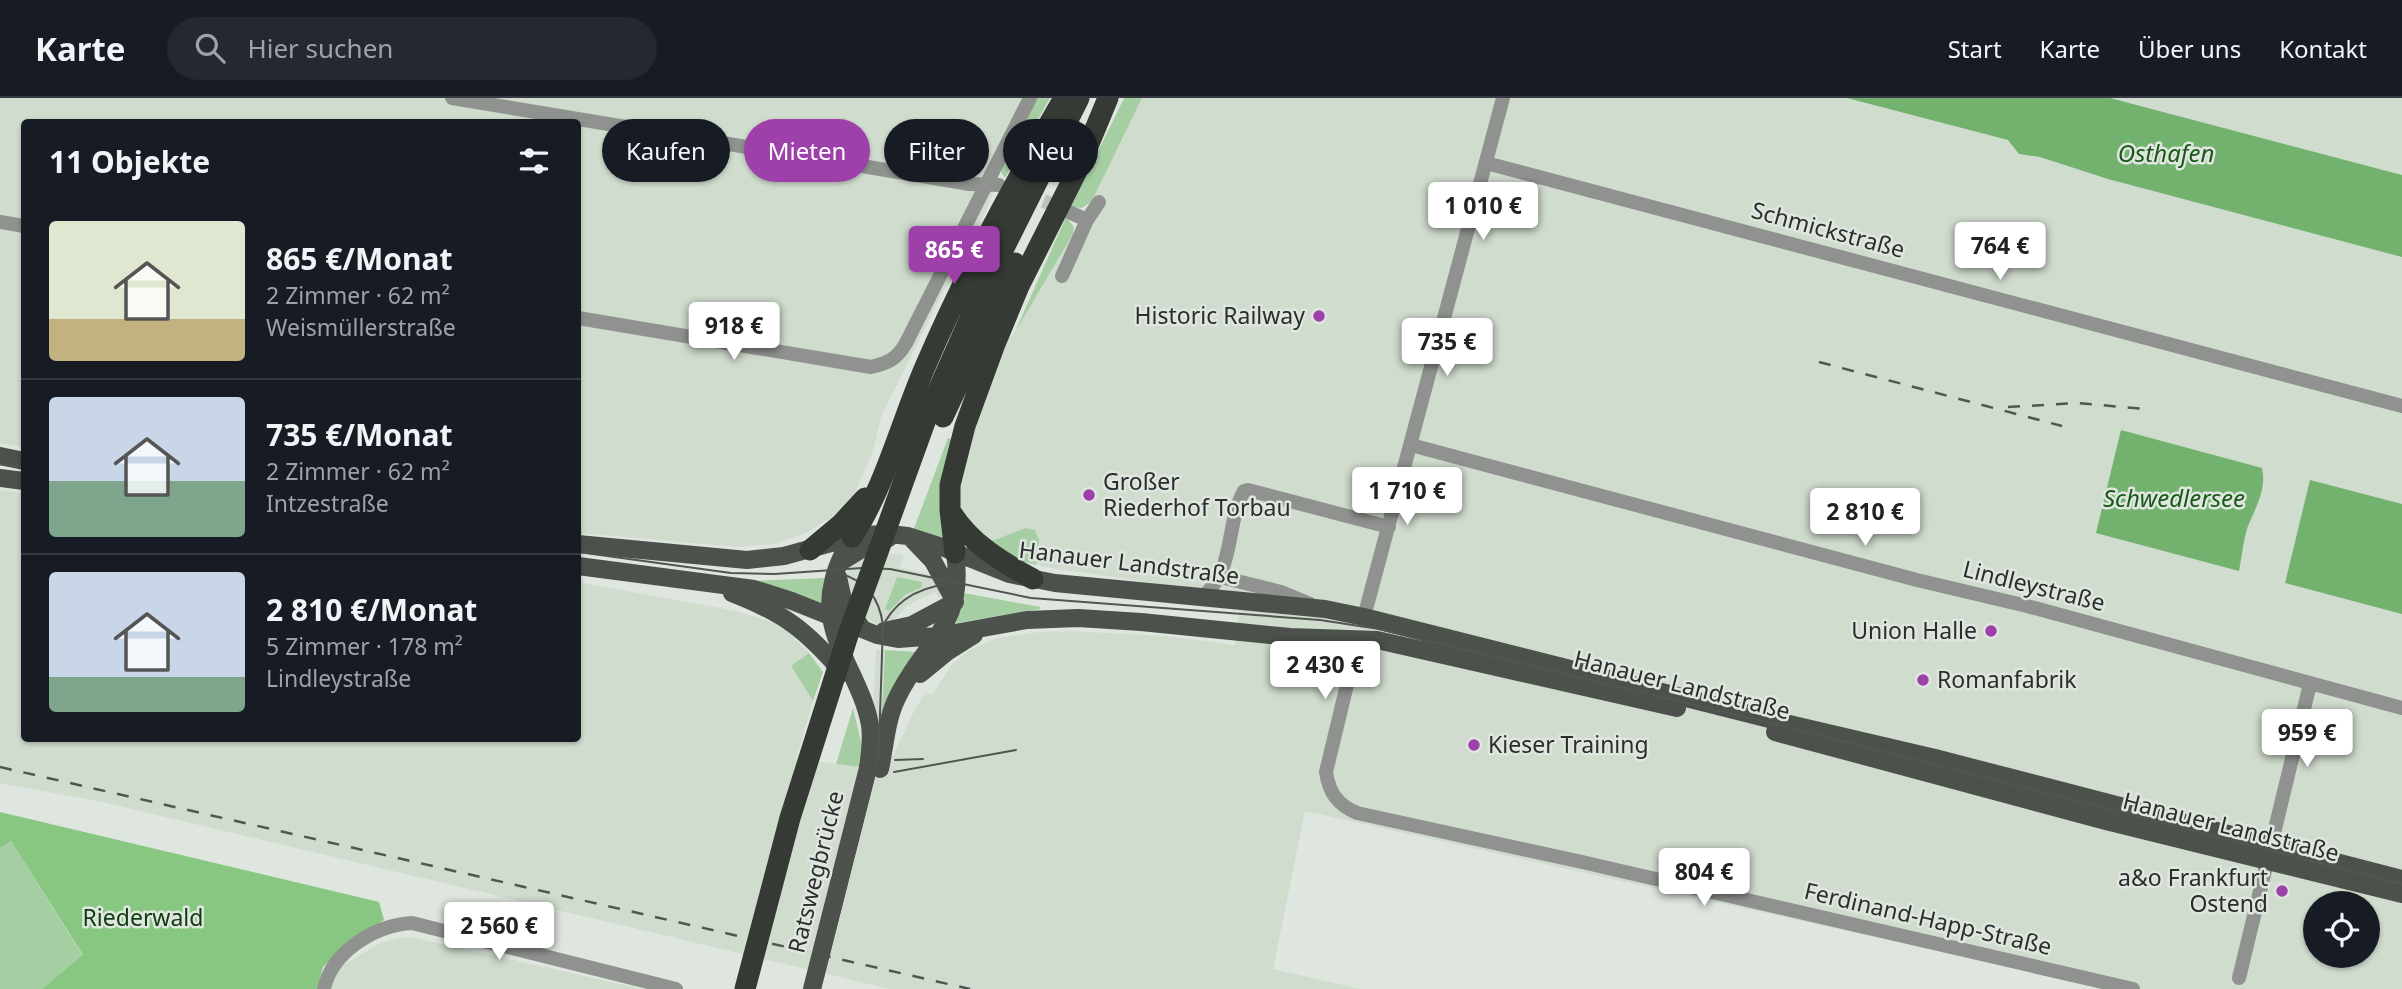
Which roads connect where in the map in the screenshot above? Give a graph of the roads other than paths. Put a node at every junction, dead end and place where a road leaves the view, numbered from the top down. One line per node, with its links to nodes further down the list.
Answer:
1 (452, 98): 8 (street)
2 (1030, 98): 11 (street)
3 (1065, 98): 21 (highway)
4 (1079, 98): 20 (highway)
5 (1099, 98): 20 (highway)
6 (1108, 98): 27 (highway)
7 (1503, 98): 10 (street)
8 (578, 119)
9 (581, 119): 11 (street)
10 (1486, 163): 19 (street, Schmickstraße); 22 (street)
11 (993, 184): 18 (street)
12 (1099, 202): 14 (street)
13 (1069, 212): 14 (street)
14 (1087, 220): 17 (street)
15 (0, 222): 16 (street)
16 (21, 226)
17 (1062, 276)
18 (581, 319)
19 (2402, 406)
20 (936, 414): 59 (highway, bridge); 60 (highway)
21 (896, 437): 30 (highway); 32 (highway)
22 (1411, 445): 28 (street); 48 (street, Lindleystraße)
23 (0, 456): 24 (main road)
24 (21, 460)
25 (0, 478): 26 (main road)
26 (21, 481)
27 (950, 510): 33 (highway); 37 (highway)
28 (1389, 527): 36 (street); 42 (street)
29 (905, 536): 30 (main road, Hanauer Landstraße); 33 (main road, Hanauer Landstraße); 34 (main road); 40 (main road)
30 (852, 537): 32 (main road); 34 (main road)
31 (581, 544): 32 (main road)
32 (810, 550)
33 (955, 553): 37 (main road, Hanauer Landstraße); 40 (main road)
34 (839, 563): 43 (main road); 45 (main road)
35 (581, 566): 38 (main road)
36 (1221, 577): 39 (street); 41 (street)
37 (1032, 579): 39 (main road, Hanauer Landstraße)
38 (705, 583): 43 (main road); 50 (main road)
39 (1202, 597): 41 (main road, Hanauer Landstraße)
40 (955, 602): 45 (main road); 46 (main road)
41 (1325, 609): 42 (main road, Hanauer Landstraße)
42 (1364, 617): 47 (main road); 53 (main road, Hanauer Landstraße)
43 (831, 618): 45 (main road, Hanauer Landstraße); 50 (main road)
44 (990, 627): 46 (main road, Hanauer Landstraße); 47 (main road, Hanauer Landstraße); 49 (main road)
45 (865, 631): 46 (main road, Hanauer Landstraße)
46 (938, 636): 49 (main road)
47 (1358, 639): 53 (main road, Hanauer Landstraße); 63 (street, Ferdinand-Happ-Straße)
48 (2309, 684): 51 (street, Lindleystraße); 53 (street)
49 (899, 694): 52 (main road)
50 (863, 702): 52 (main road)
51 (2402, 708)
52 (874, 768): 61 (main road, Ratswegbrücke, bridge); 62 (main road, Ratswegbrücke)
53 (2269, 854): 54 (main road, Hanauer Landstraße); 55 (main road, Hanauer Landstraße); 56 (street)
54 (2402, 879)
55 (2402, 894)
56 (2239, 978)
57 (324, 989): 58 (street)
58 (676, 989)
59 (745, 989)
60 (760, 989)
61 (812, 989)
62 (824, 989)
63 (2133, 989)

